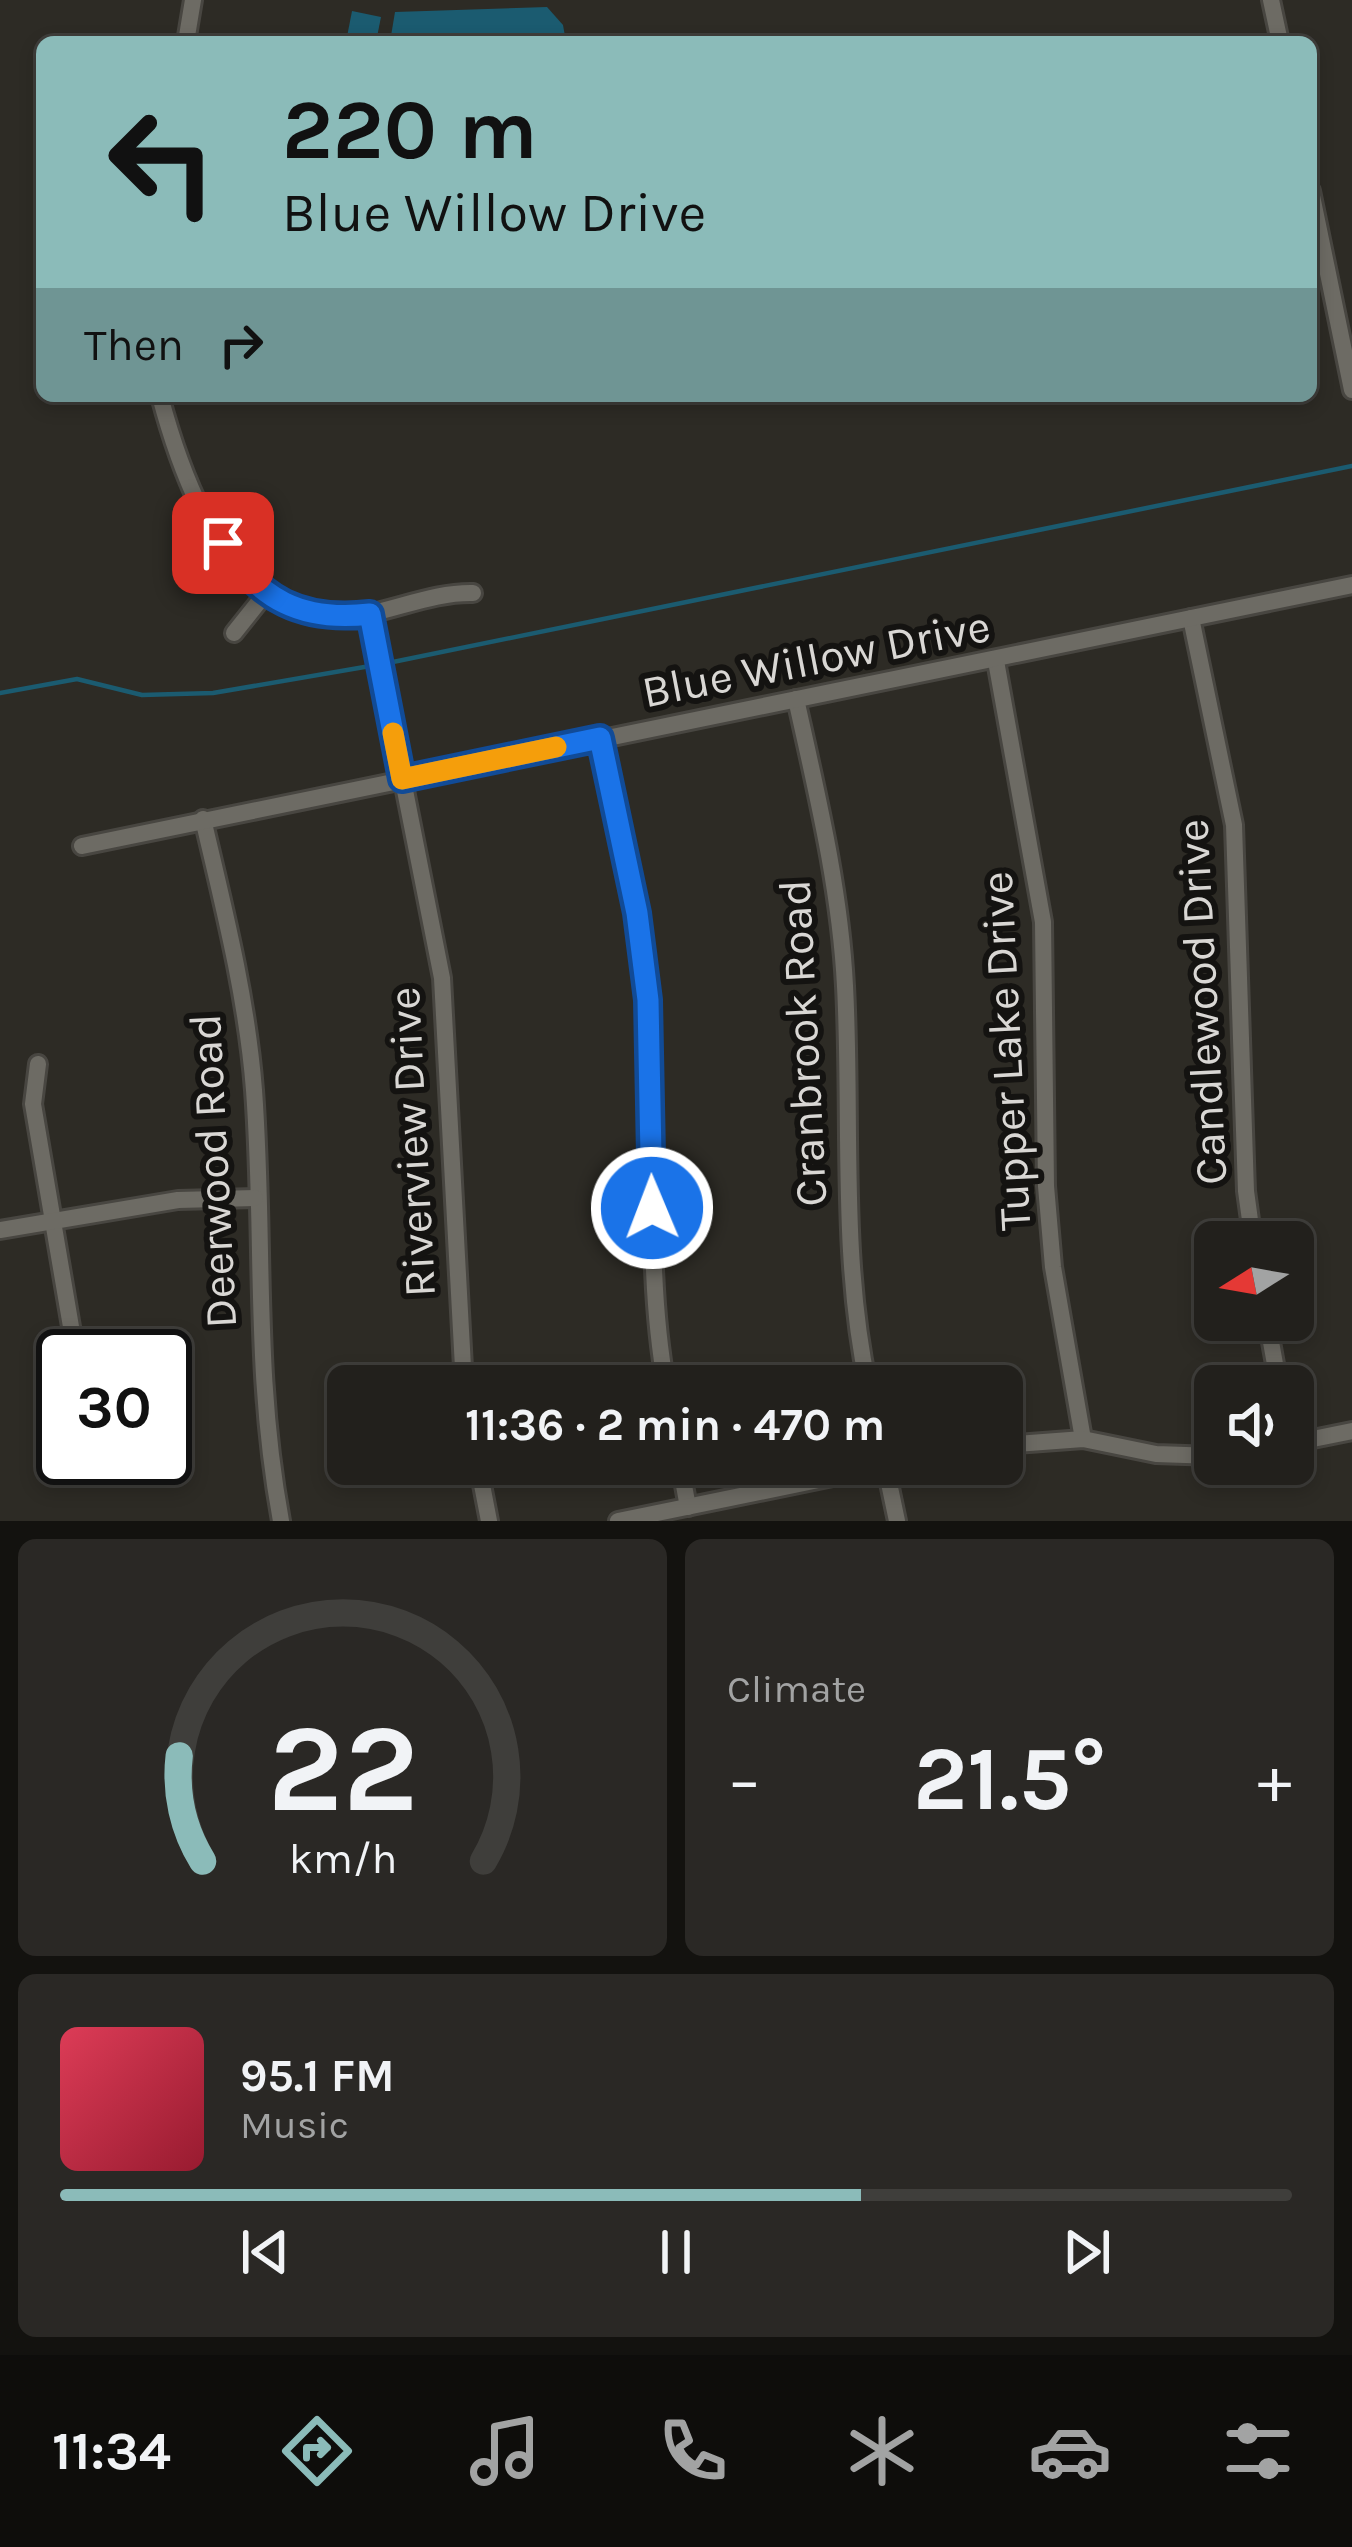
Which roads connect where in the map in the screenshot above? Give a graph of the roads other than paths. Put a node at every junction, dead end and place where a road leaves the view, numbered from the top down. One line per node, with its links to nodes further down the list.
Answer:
1 (193, 0): 3 (street)
2 (1271, 0): 4 (street)
3 (187, 36)
4 (1279, 36)
5 (1317, 220): 6 (street)
6 (1352, 390)
7 (162, 402): 10 (street)
8 (1352, 585): 12 (street, Blue Willow Drive)
9 (473, 593): 11 (street)
10 (265, 594): 11 (street); 13 (street)
11 (370, 614): 17 (street, Riverview Drive)
12 (1191, 618): 14 (street, Blue Willow Drive); 23 (street, Candlewood Drive)
13 (234, 633)
14 (996, 661): 15 (street, Blue Willow Drive); 30 (street, Tupper Lake Drive)
15 (796, 698): 16 (street, Blue Willow Drive); 28 (street, Cranbrook Road)
16 (600, 738): 17 (street, Blue Willow Drive); 27 (street)
17 (402, 779): 18 (street, Blue Willow Drive); 26 (street, Riverview Drive)
18 (203, 819): 19 (street, Blue Willow Drive); 21 (street, Deerwood Road)
19 (82, 846)
20 (38, 1064): 22 (street)
21 (255, 1198): 22 (street); 39 (street, Deerwood Road)
22 (53, 1221): 24 (street); 25 (street)
23 (1250, 1221)
24 (0, 1230)
25 (71, 1329)
26 (462, 1365)
27 (664, 1365)
28 (865, 1365)
29 (1352, 1431): 31 (street)
30 (1083, 1439): 32 (street); 33 (street)
31 (1314, 1439)
32 (1023, 1443)
33 (1194, 1455)
34 (482, 1485): 40 (street)
35 (684, 1485): 38 (street)
36 (793, 1485): 38 (street)
37 (892, 1485): 42 (street)
38 (688, 1507): 41 (street)
39 (281, 1521)
40 (489, 1521)
41 (618, 1521)
42 (897, 1521)

